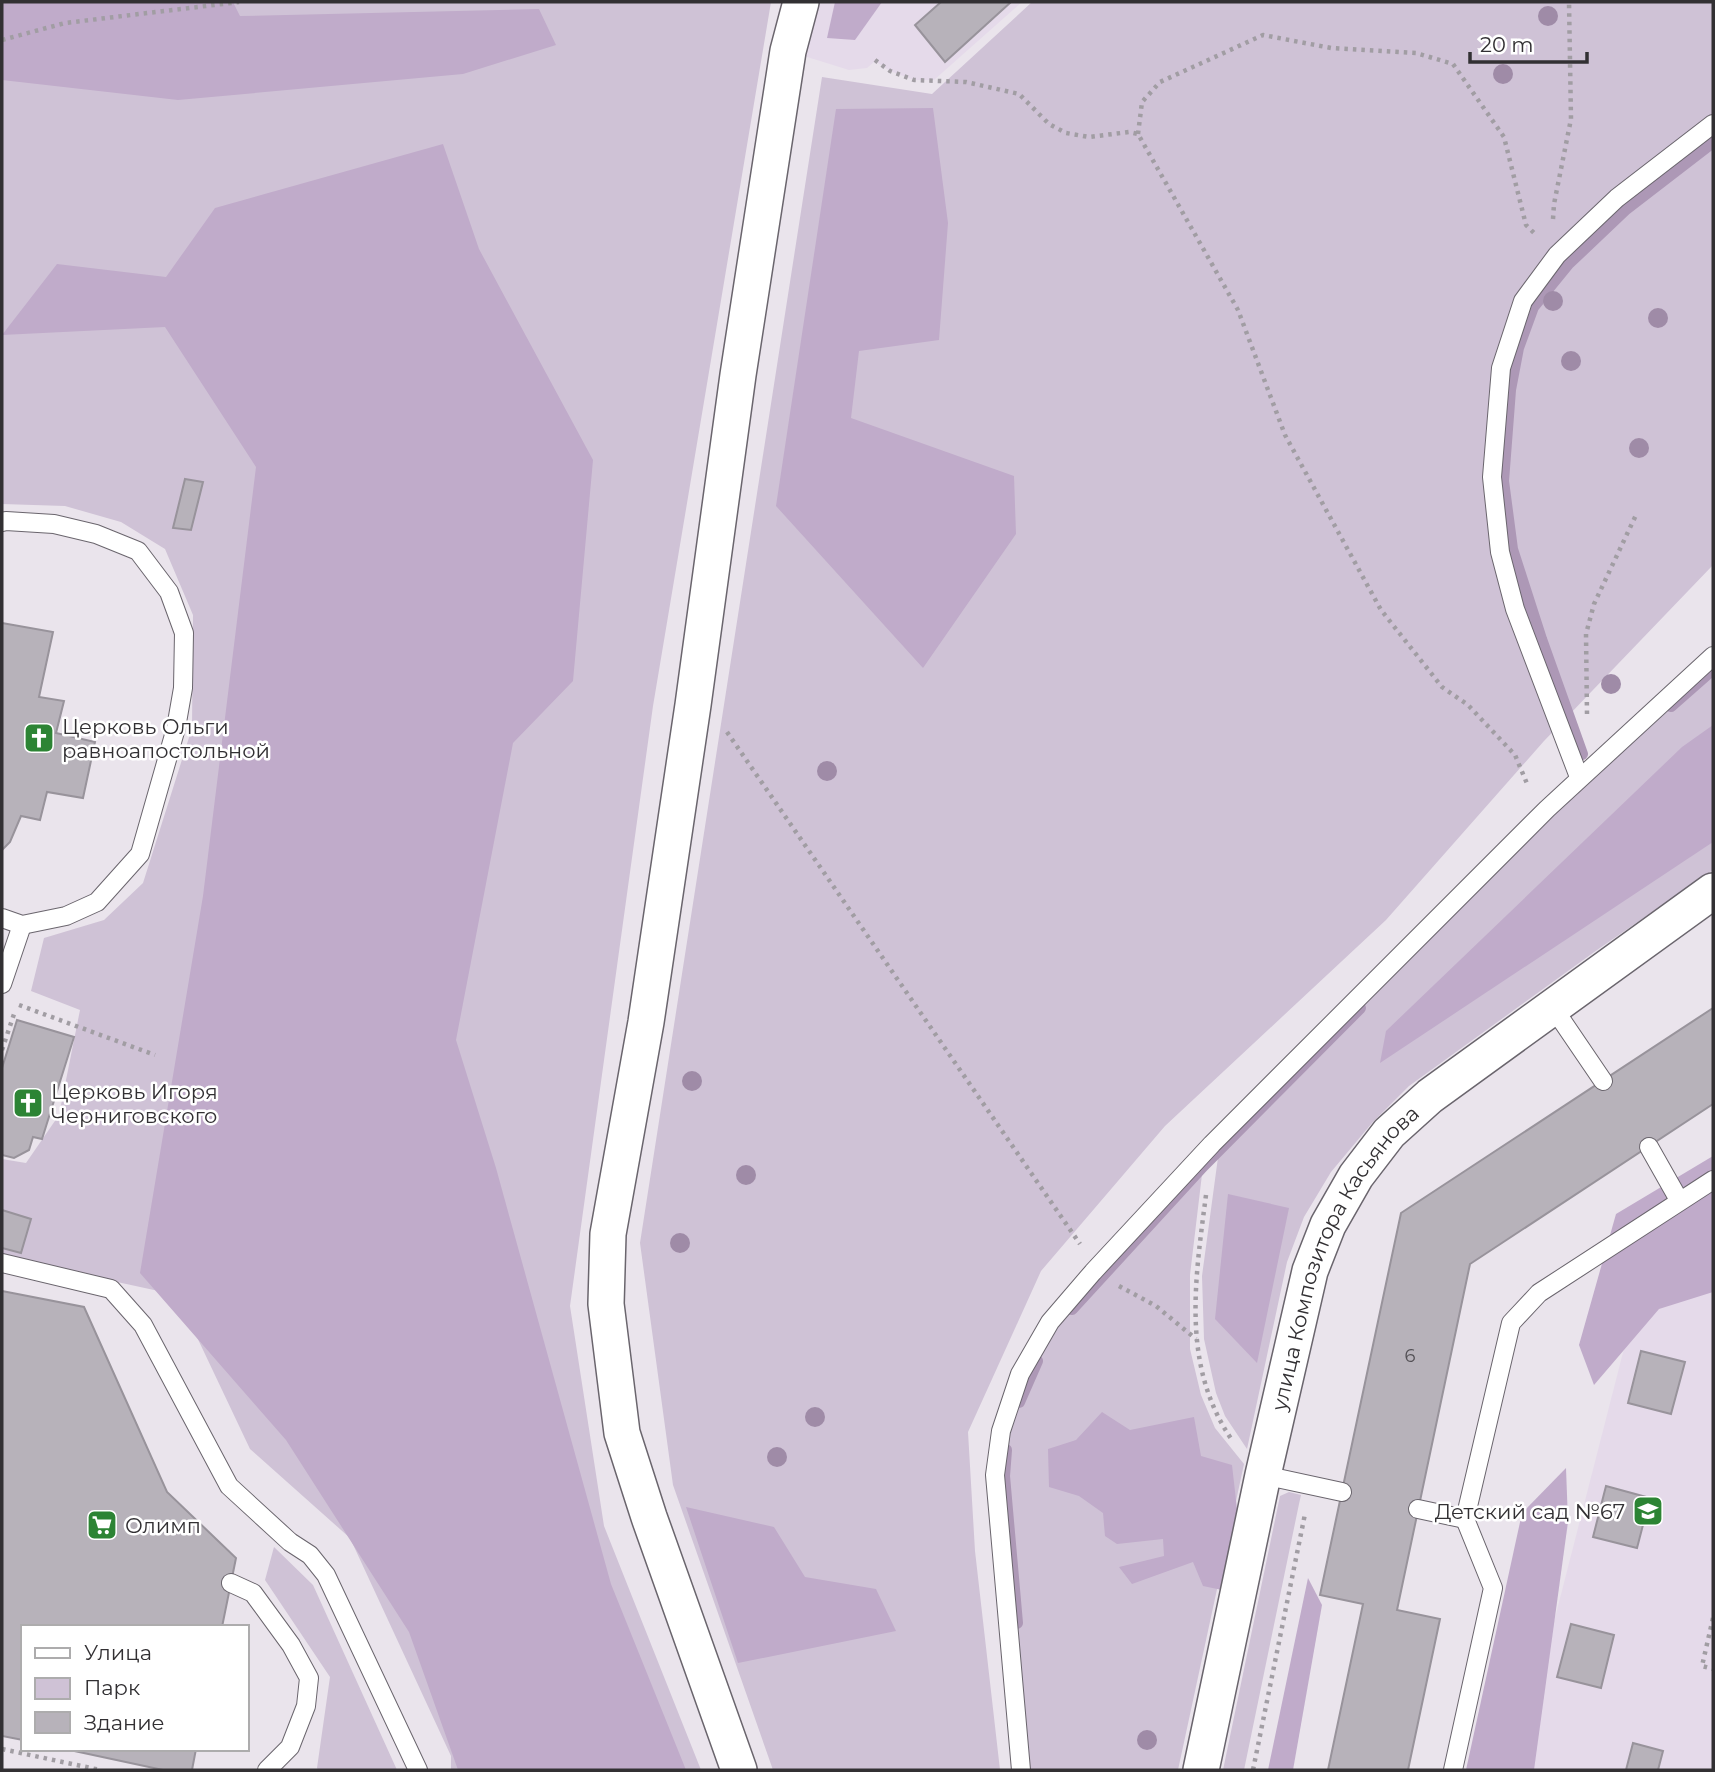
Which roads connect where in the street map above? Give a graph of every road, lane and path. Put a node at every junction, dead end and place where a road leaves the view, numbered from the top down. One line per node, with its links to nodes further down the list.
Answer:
1 (239, 2): 4 (path)
2 (801, 2): 12 (street)
3 (1569, 2): 8 (path)
4 (2, 40)
5 (875, 60): 7 (path)
6 (1713, 124): 8 (lane)
7 (1138, 134): 8 (path); 15 (path)
8 (1558, 255): 14 (lane)
9 (1636, 515): 13 (path)
10 (2, 522): 18 (lane)
11 (1713, 656): 14 (lane)
12 (693, 705): 29 (path); 43 (street)
13 (1587, 716)
14 (1579, 777): 15 (lane)
15 (1546, 808): 24 (lane)
16 (1713, 891): 20 (street, улица Композитора Касьянова)
17 (2, 918): 18 (lane)
18 (22, 925): 19 (lane)
19 (2, 984)
20 (1552, 1006): 23 (lane); 31 (street, улица Композитора Касьянова)
21 (2, 1050): 22 (path)
22 (155, 1055)
23 (1603, 1081)
24 (1212, 1144): 29 (lane); 30 (path)
25 (1649, 1147): 27 (lane)
26 (1713, 1180): 27 (lane)
27 (1679, 1200): 35 (lane)
28 (2, 1263): 42 (lane)
29 (1093, 1272): 30 (path); 44 (lane)
30 (1196, 1339): 31 (path)
31 (1263, 1475): 32 (lane); 45 (street, улица Композитора Касьянова)
32 (1311, 1486): 33 (lane); 46 (path)
33 (1342, 1492)
34 (1418, 1509): 35 (lane)
35 (1465, 1519): 47 (lane)
36 (231, 1583): 40 (lane)
37 (1713, 1618): 38 (path)
38 (1713, 1669)
39 (2, 1749): 41 (path)
40 (278, 1767)
41 (100, 1770)
42 (418, 1770)
43 (739, 1770)
44 (1021, 1770)
45 (1201, 1770)
46 (1252, 1770)
47 (1453, 1770)

